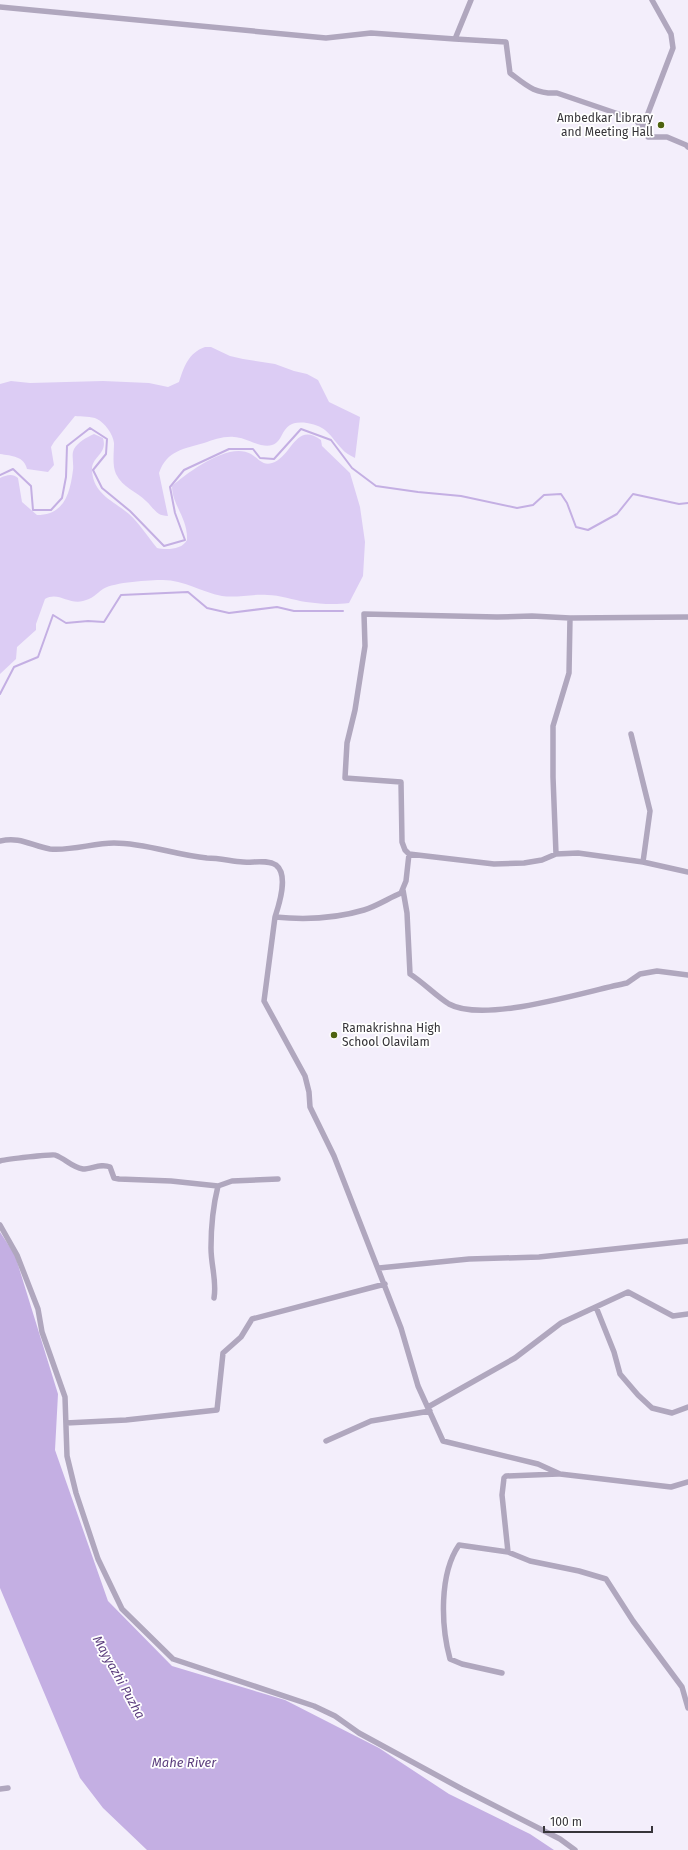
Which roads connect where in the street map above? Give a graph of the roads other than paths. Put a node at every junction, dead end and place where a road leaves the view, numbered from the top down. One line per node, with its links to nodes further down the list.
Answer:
1 (471, 0): 4 (street)
2 (652, 0): 5 (street)
3 (0, 7): 4 (street)
4 (454, 39): 5 (street)
5 (642, 129): 6 (street)
6 (688, 147)
7 (688, 617): 8 (street)
8 (570, 618): 11 (street); 12 (street)
9 (631, 734): 13 (street)
10 (0, 841): 16 (street)
11 (409, 854): 12 (street); 15 (street)
12 (556, 854): 13 (street)
13 (643, 862): 14 (street)
14 (688, 872)
15 (403, 890): 16 (street); 17 (street)
16 (275, 917): 23 (street)
17 (688, 975)
18 (0, 1161): 20 (street)
19 (278, 1179): 20 (street)
20 (218, 1186): 25 (street)
21 (0, 1225): 30 (street)
22 (688, 1241): 23 (street)
23 (379, 1268): 24 (street)
24 (385, 1284): 29 (street); 30 (street)
25 (214, 1298)
26 (596, 1307): 27 (street); 28 (street); 29 (street)
27 (688, 1314)
28 (688, 1407)
29 (429, 1409): 31 (street); 32 (street)
30 (66, 1423): 39 (street)
31 (326, 1441)
32 (560, 1474): 33 (street); 34 (street)
33 (688, 1482)
34 (508, 1552): 35 (street); 36 (street)
35 (502, 1673)
36 (688, 1708)
37 (8, 1788): 38 (street)
38 (0, 1789)
39 (575, 1850)

